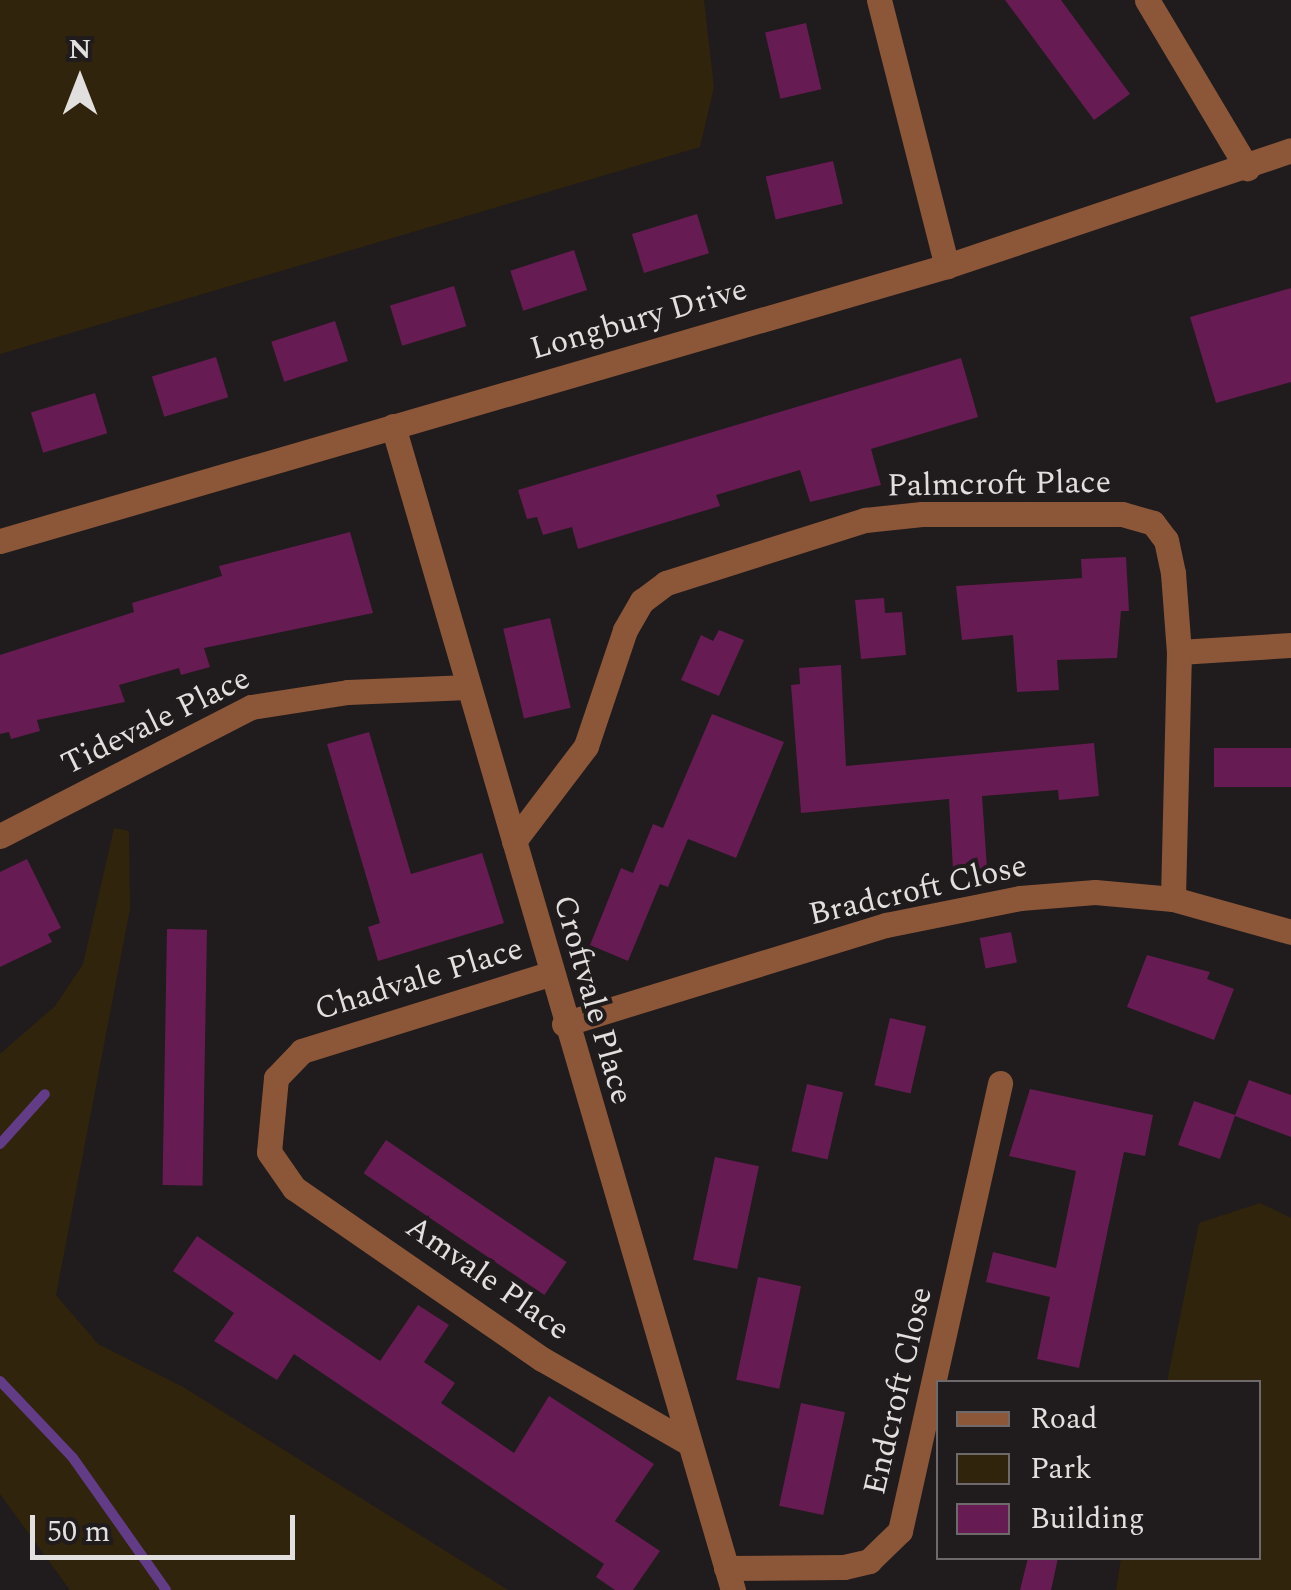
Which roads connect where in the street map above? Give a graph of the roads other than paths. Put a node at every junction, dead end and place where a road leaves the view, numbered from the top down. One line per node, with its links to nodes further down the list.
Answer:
1 (879, 0): 5 (street)
2 (1147, 0): 4 (street)
3 (1291, 150): 4 (street, Longbury Drive)
4 (1246, 168): 5 (street, Longbury Drive)
5 (947, 266): 6 (street, Longbury Drive)
6 (393, 426): 7 (street, Longbury Drive); 10 (street, Croftvale Place)
7 (0, 541)
8 (1291, 645): 9 (street)
9 (1179, 652): 12 (street, Palmcroft Place); 13 (street, Palmcroft Place)
10 (468, 687): 11 (street, Tidevale Place); 12 (street, Croftvale Place)
11 (0, 836)
12 (514, 841): 15 (street, Croftvale Place)
13 (1173, 899): 14 (street, Bradcroft Close); 16 (street, Bradcroft Close)
14 (1291, 932)
15 (549, 974): 16 (street, Croftvale Place); 18 (street, Chadvale Place)
16 (564, 1024): 19 (street, Croftvale Place)
17 (1000, 1083): 20 (street, Endcroft Close)
18 (269, 1152): 19 (street, Amvale Place)
19 (685, 1441): 20 (street, Croftvale Place)
20 (730, 1579)

